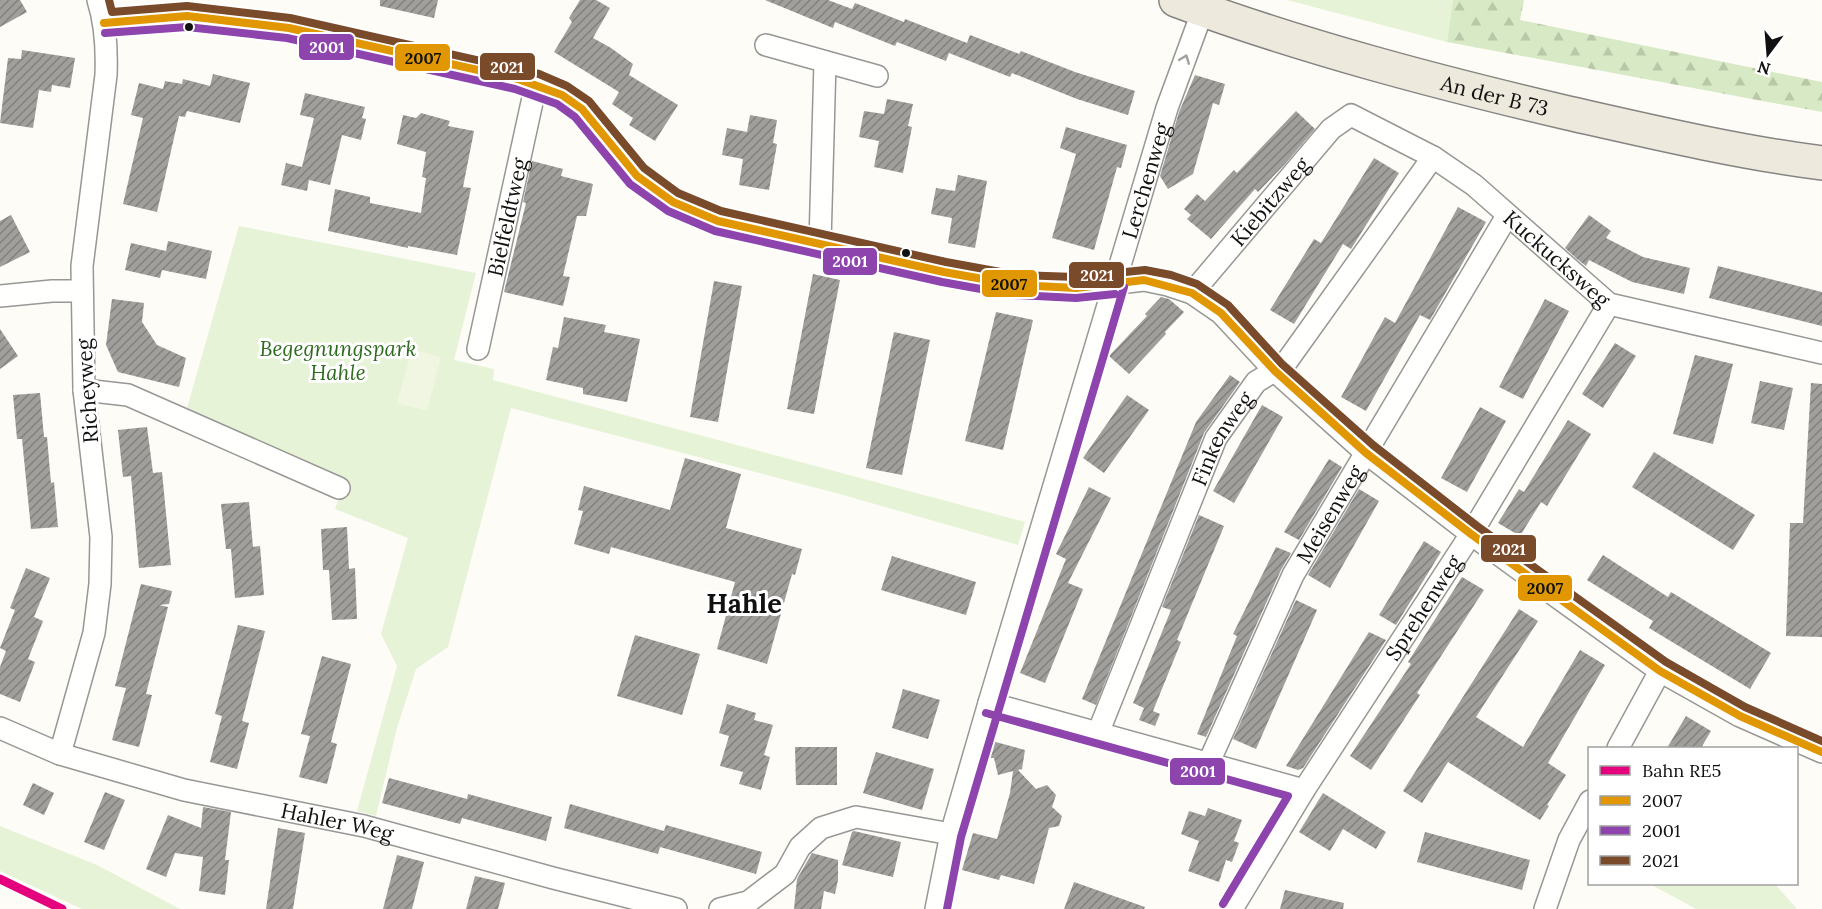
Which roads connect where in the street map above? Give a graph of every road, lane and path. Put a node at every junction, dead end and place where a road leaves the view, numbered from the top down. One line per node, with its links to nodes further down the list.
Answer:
1 (98, 0): 3 (street)
2 (1203, 3): 9 (main road, An der B 73); 11 (main road, An der B 73); 14 (street, Lerchenweg, one-way to 2)
3 (104, 23): 7 (street); 15 (street, Richeyweg)
4 (766, 45): 5 (street)
5 (825, 62): 6 (street); 13 (street)
6 (877, 76)
7 (536, 84): 13 (street); 19 (street, Bielfeldtweg)
8 (1351, 115): 10 (street, Kuckucksweg); 16 (street, Kiebitzweg)
9 (1822, 146)
10 (1433, 157): 12 (street, Kuckucksweg); 21 (street, Finkenweg)
11 (1822, 164)
12 (1508, 216): 18 (street, Kuckucksweg); 23 (street, Meisenweg)
13 (820, 243): 14 (street)
14 (1114, 284): 16 (street); 27 (street, Lerchenweg)
15 (82, 291): 17 (street); 22 (street, Richeyweg)
16 (1192, 293): 21 (street)
17 (0, 296)
18 (1609, 304): 20 (street, Kuckucksweg); 25 (street, Sprehenweg)
19 (478, 349)
20 (1822, 353)
21 (1275, 371): 23 (street); 29 (street, Finkenweg)
22 (84, 390): 24 (street); 32 (street, Richeyweg)
23 (1366, 453): 25 (street); 33 (street, Meisenweg)
24 (339, 488)
25 (1471, 534): 26 (street); 34 (street, Sprehenweg)
26 (1660, 671): 30 (street); 31 (street)
27 (989, 703): 29 (street); 36 (street, Lerchenweg)
28 (0, 728): 32 (street, Hahler Weg)
29 (1098, 733): 33 (street)
30 (1619, 747)
31 (1822, 752)
32 (60, 754): 37 (street, Hahler Weg)
33 (1209, 762): 34 (street)
34 (1304, 790): 40 (street, Sprehenweg)
35 (1588, 805): 41 (street)
36 (951, 834): 38 (street); 39 (street, Lerchenweg)
37 (676, 909)
38 (720, 909)
39 (936, 909)
40 (1232, 909)
41 (1545, 909)

